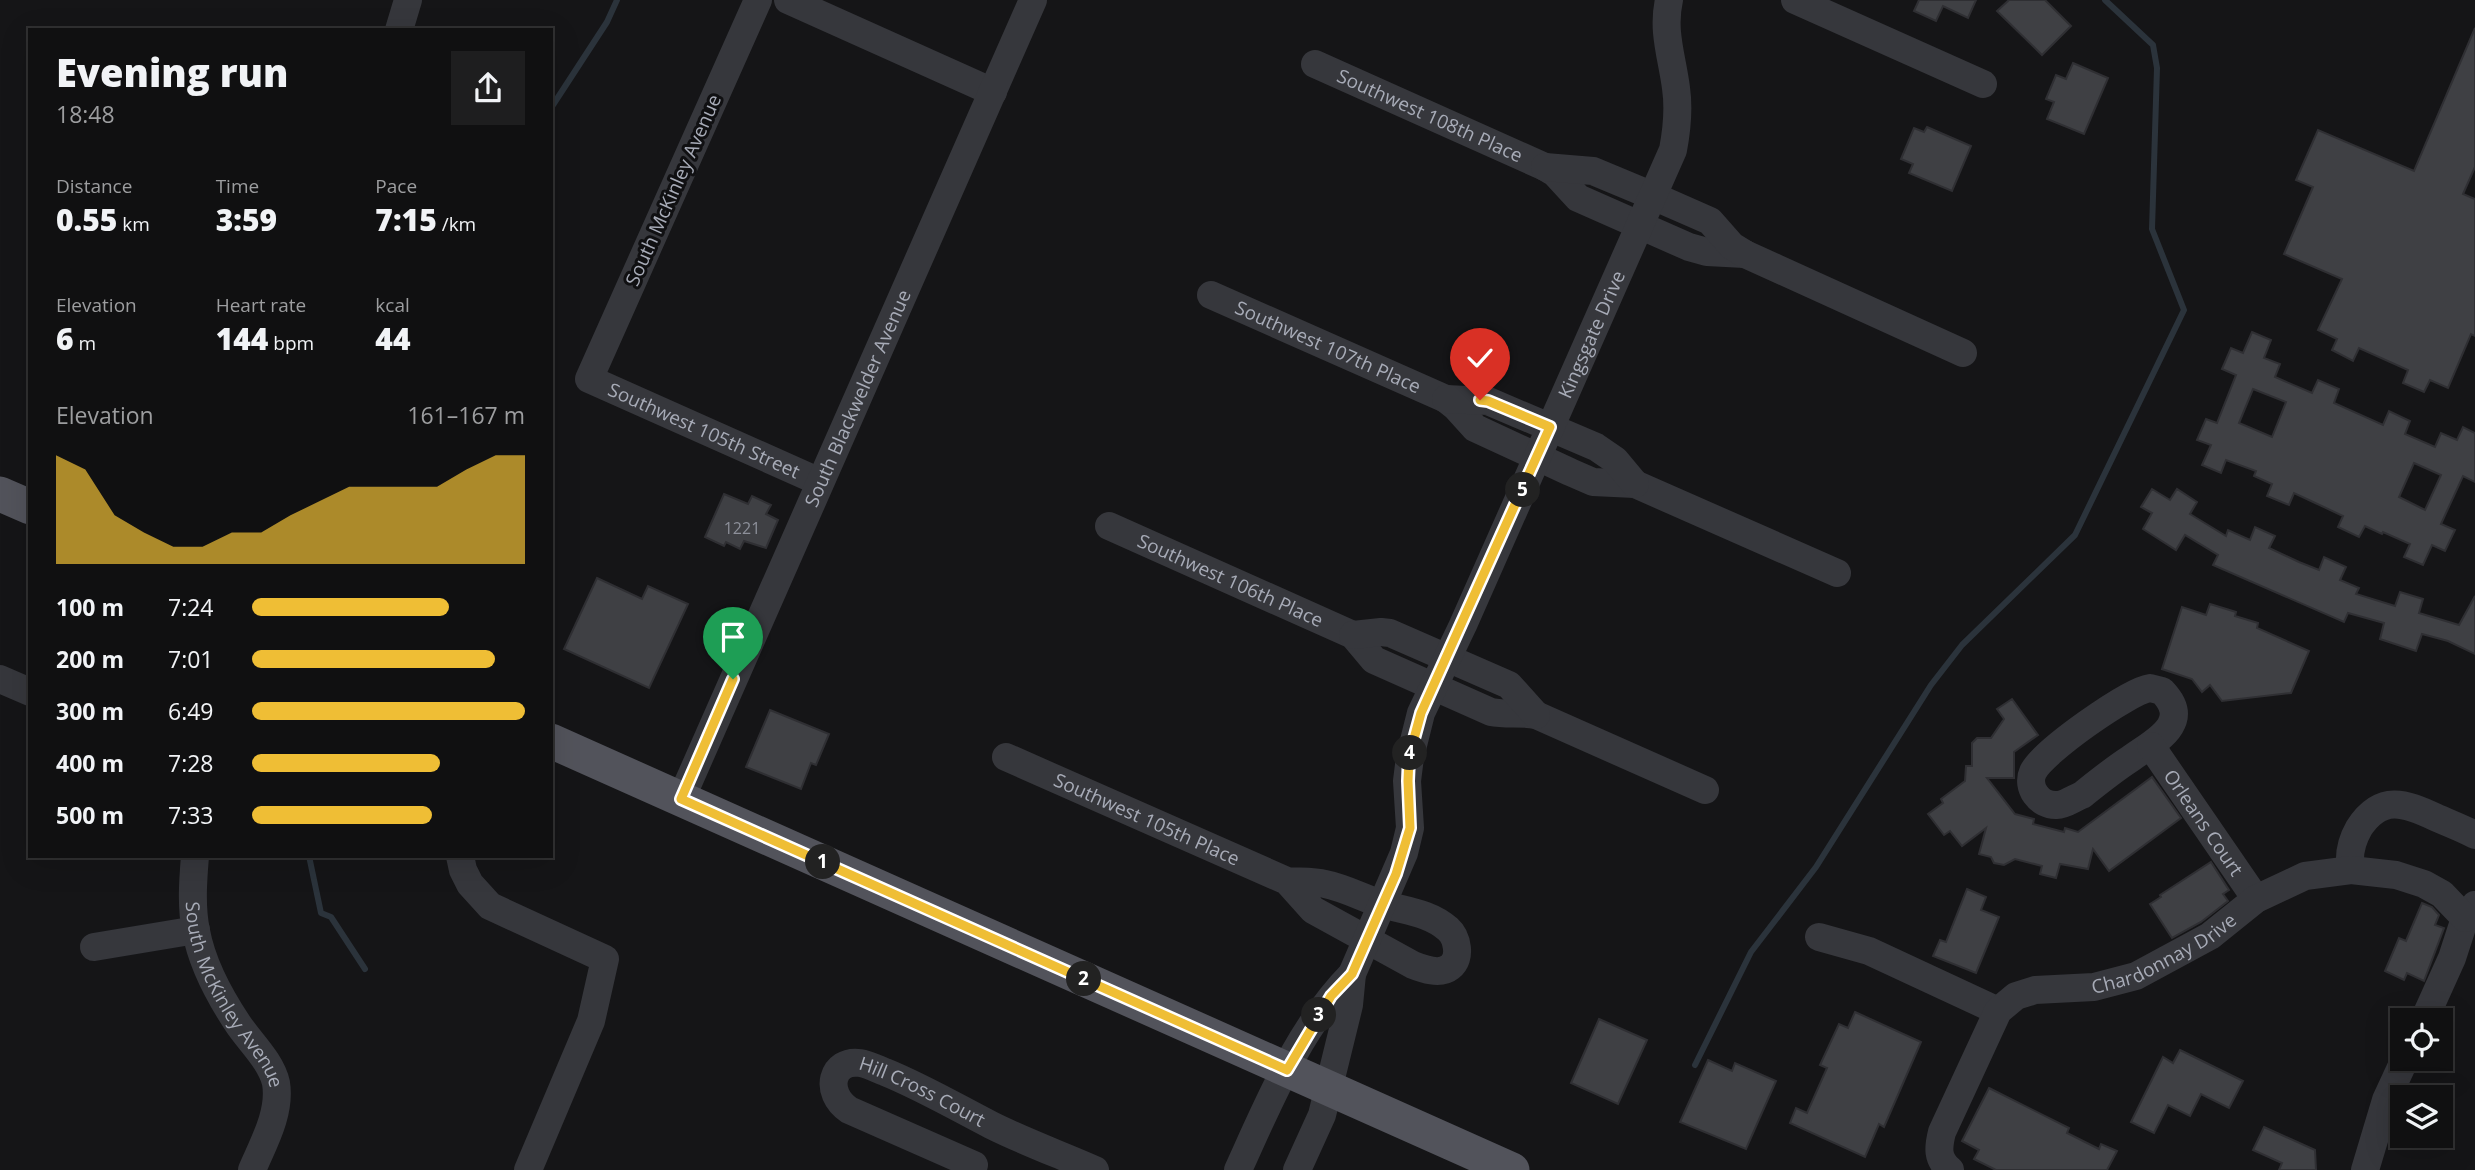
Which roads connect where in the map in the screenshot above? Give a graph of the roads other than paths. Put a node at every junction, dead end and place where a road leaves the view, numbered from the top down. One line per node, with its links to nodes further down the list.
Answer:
1 (408, 0): 7 (street)
2 (758, 0): 17 (street, South McKinley Avenue)
3 (788, 0): 10 (street)
4 (1033, 0): 10 (street, South Blackwelder Avenue)
5 (1669, 0): 12 (street, Kingsgate Drive)
6 (1794, 0): 9 (street)
7 (399, 28)
8 (1315, 64): 11 (street, Southwest 108th Place)
9 (1983, 84)
10 (993, 92): 21 (street, South Blackwelder Avenue)
11 (1545, 167): 12 (street, Southwest 108th Place); 13 (street, Southwest 108th Place)
12 (1653, 196): 13 (street, Kingsgate Drive); 14 (street, Southwest 108th Place)
13 (1640, 225): 14 (street, Southwest 108th Place); 19 (street, Kingsgate Drive)
14 (1745, 254): 16 (street, Southwest 108th Place)
15 (1211, 295): 18 (street, Southwest 107th Place)
16 (1963, 353)
17 (589, 379): 21 (street, Southwest 105th Street)
18 (1446, 399): 19 (street, Southwest 107th Place); 20 (street, Southwest 107th Place)
19 (1550, 427): 20 (street, Kingsgate Drive); 22 (street, Southwest 107th Place)
20 (1537, 457): 22 (street, Southwest 107th Place); 28 (street, Kingsgate Drive)
21 (820, 482): 37 (street, South Blackwelder Avenue)
22 (1635, 484): 26 (street, Southwest 107th Place)
23 (0, 494): 24 (main road)
24 (28, 506)
25 (1109, 526): 27 (street, Southwest 106th Place)
26 (1837, 573)
27 (1353, 635): 28 (street, Southwest 106th Place); 30 (street, Southwest 106th Place)
28 (1448, 658): 30 (street, Kingsgate Drive); 32 (street, Southwest 106th Place)
29 (0, 678): 31 (street)
30 (1434, 687): 32 (street, Southwest 106th Place); 44 (street, Kingsgate Drive)
31 (28, 691)
32 (1536, 715): 36 (street, Southwest 106th Place)
33 (553, 742): 37 (main road)
34 (2151, 746): 34 (street); 43 (street, Orleans Court)
35 (1006, 757): 42 (street, Southwest 105th Place)
36 (1705, 790)
37 (681, 799): 53 (main road)
38 (2475, 835): 41 (street)
39 (195, 858): 46 (street, South McKinley Avenue)
40 (460, 858): 60 (street)
41 (2351, 870): 43 (street, Chardonnay Drive); 45 (street, Chardonnay Drive)
42 (1287, 881): 44 (street, Southwest 105th Place); 48 (street, Southwest 105th Place)
43 (2256, 899): 52 (street, Chardonnay Drive)
44 (1382, 904): 48 (street, Kingsgate Drive); 48 (street, Southwest 105th Place)
45 (2470, 911): 51 (street)
46 (196, 930): 49 (street); 59 (street, South McKinley Avenue)
47 (1819, 937): 52 (street)
48 (1366, 941): 50 (street, Kingsgate Drive)
49 (94, 947)
50 (1352, 974): 53 (street, Kingsgate Drive); 55 (street, Kingsgate Drive)
51 (2429, 1008)
52 (1998, 1011): 57 (street)
53 (1287, 1070): 55 (main road); 62 (street, Kingsgate Drive)
54 (2399, 1071): 65 (street)
55 (1329, 1088): 63 (street, Kingsgate Drive); 64 (main road)
56 (992, 1125): 58 (street); 58 (street, Hill Cross Court); 61 (street, Hill Cross Court)
57 (1945, 1163)
58 (973, 1167)
59 (252, 1170)
60 (527, 1170)
61 (1096, 1170)
62 (1238, 1170)
63 (1297, 1170)
64 (1512, 1170)
65 (2365, 1170)

